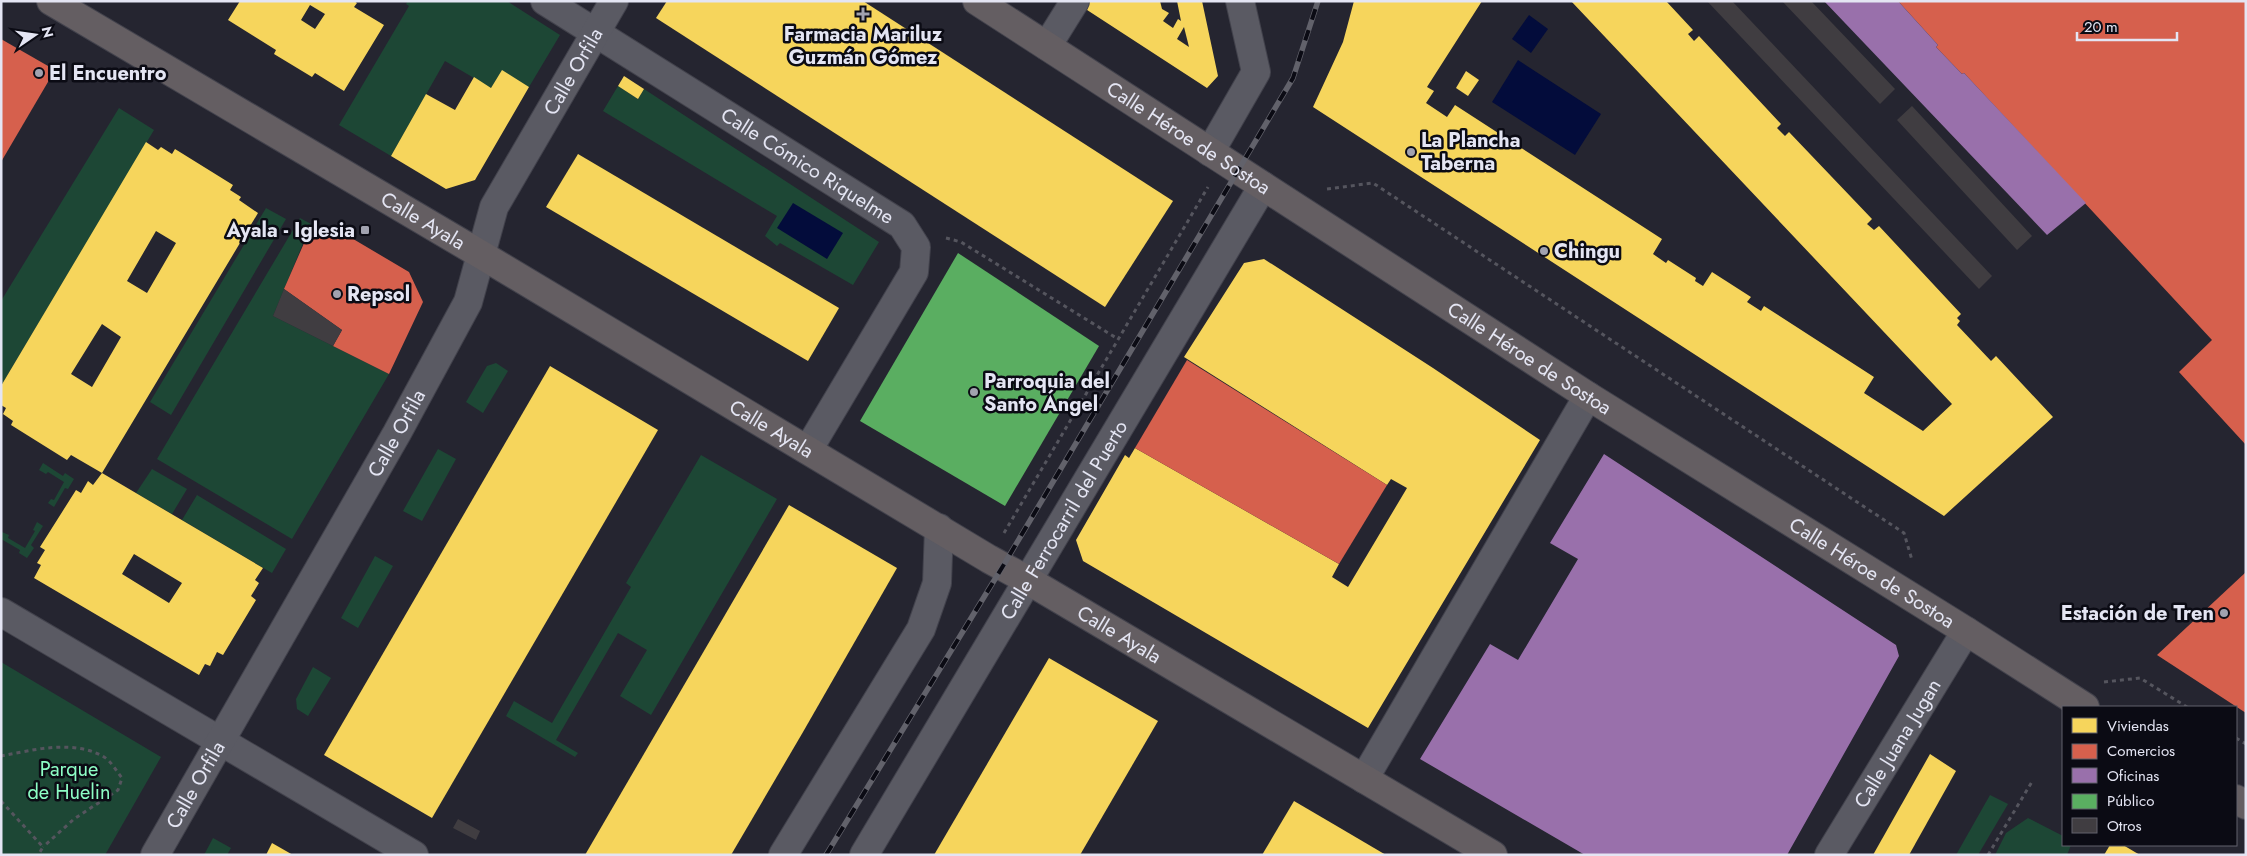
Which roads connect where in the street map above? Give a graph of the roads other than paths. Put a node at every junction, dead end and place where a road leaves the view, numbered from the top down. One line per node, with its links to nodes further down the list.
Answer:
1 (51, 1): 11 (main road, Calle Ayala)
2 (545, 1): 7 (street, Calle Cómico Riquelme)
3 (614, 1): 7 (street, Calle Orfila)
4 (977, 1): 8 (main road, Calle Héroe de Sostoa)
5 (1075, 1): 8 (street)
6 (1240, 1): 9 (street)
7 (594, 34): 11 (street, Calle Orfila); 13 (street, Calle Cómico Riquelme)
8 (1047, 46): 9 (main road, Calle Héroe de Sostoa)
9 (1217, 157): 10 (main road, Calle Héroe de Sostoa)
10 (1263, 186): 12 (main road, Calle Héroe de Sostoa); 15 (street, Calle Ferrocarril del Puerto)
11 (480, 254): 13 (main road, Calle Ayala); 19 (street, Calle Orfila)
12 (1588, 396): 17 (main road, Calle Héroe de Sostoa); 20 (street)
13 (808, 450): 14 (main road, Calle Ayala)
14 (939, 528): 15 (main road, Calle Ayala); 23 (street)
15 (1029, 581): 20 (main road, Calle Ayala); 24 (street, Calle Ferrocarril del Puerto)
16 (1, 612): 19 (street)
17 (1966, 631): 18 (main road, Calle Héroe de Sostoa); 26 (street, Calle Juana Jugan)
18 (2083, 706)
19 (221, 741): 21 (street, Calle Orfila); 22 (street)
20 (1364, 779): 25 (main road, Calle Ayala)
21 (155, 855)
22 (414, 855)
23 (783, 855)
24 (864, 855)
25 (1493, 855)
26 (1829, 855)

